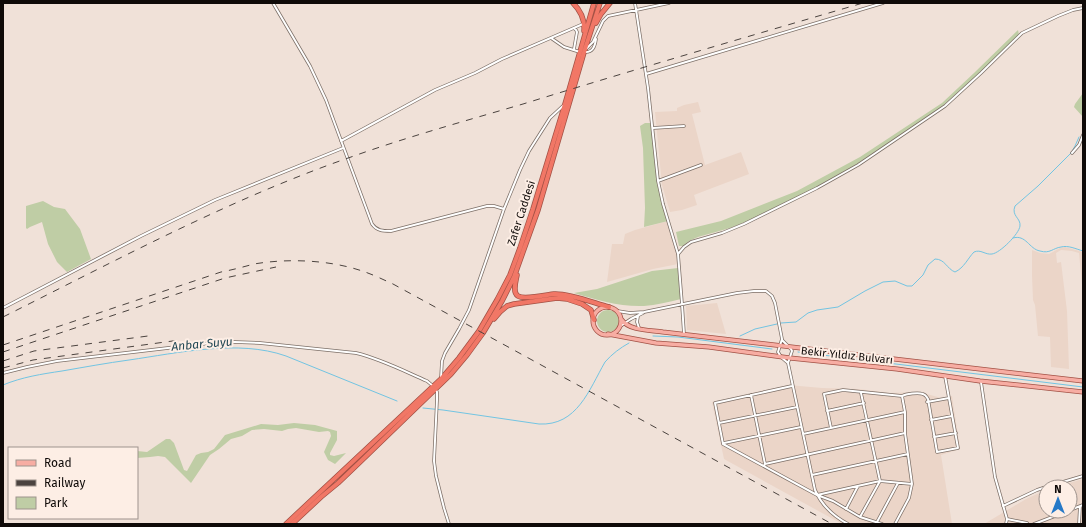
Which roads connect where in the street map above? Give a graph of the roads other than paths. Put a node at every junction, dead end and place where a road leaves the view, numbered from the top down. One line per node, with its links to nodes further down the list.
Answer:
1 (274, 3): 24 (street)
2 (572, 3): 11 (highway)
3 (594, 3): 16 (highway, Zafer Caddesi)
4 (600, 3): 13 (highway, Zafer Caddesi)
5 (610, 3): 13 (highway)
6 (635, 3): 10 (street)
7 (669, 3): 10 (street)
8 (883, 3): 19 (street)
9 (1083, 8): 31 (street)
10 (636, 10): 14 (street); 19 (street)
11 (584, 24): 12 (street); 16 (highway)
12 (574, 28): 15 (street); 17 (street)
13 (590, 36): 18 (highway, Zafer Caddesi)
14 (596, 37): 18 (street); 18 (street)
15 (551, 38): 17 (street); 24 (street)
16 (583, 40): 18 (highway, Zafer Caddesi)
17 (574, 50): 18 (street)
18 (583, 51): 20 (highway, Zafer Caddesi); 30 (highway, Zafer Caddesi)
19 (646, 74): 22 (street)
20 (565, 104): 29 (street); 54 (highway, Zafer Caddesi)
21 (684, 126): 22 (street)
22 (653, 128): 28 (street)
23 (1083, 135): 26 (street)
24 (341, 141): 25 (street)
25 (343, 148): 29 (street); 34 (street)
26 (1072, 153)
27 (701, 165): 28 (street)
28 (658, 181): 31 (street)
29 (504, 209): 54 (street)
30 (523, 254): 33 (highway); 40 (highway, Zafer Caddesi)
31 (678, 254): 32 (street)
32 (682, 304): 36 (street); 45 (street); 46 (street)
33 (609, 307): 35 (main road); 39 (main road)
34 (3, 308)
35 (617, 311): 36 (street); 38 (main road)
36 (644, 312): 37 (street)
37 (638, 315): 41 (street); 43 (street)
38 (621, 319): 41 (main road, Bekir Yıldız Bulvarı); 42 (main road)
39 (594, 320): 40 (highway); 44 (main road)
40 (490, 321): 58 (highway, Zafer Caddesi)
41 (625, 323): 42 (street); 43 (main road, Bekir Yıldız Bulvarı)
42 (620, 328): 44 (main road)
43 (639, 328): 45 (main road, Bekir Yıldız Bulvarı)
44 (608, 334): 49 (main road, Bekir Yıldız Bulvarı)
45 (684, 334): 47 (main road, Bekir Yıldız Bulvarı)
46 (782, 339): 47 (street); 48 (street)
47 (780, 346): 48 (main road, Bekir Yıldız Bulvarı); 49 (street)
48 (789, 347): 50 (street); 56 (main road, Bekir Yıldız Bulvarı)
49 (781, 357): 50 (main road, Bekir Yıldız Bulvarı); 51 (street)
50 (790, 358): 51 (street); 53 (main road, Bekir Yıldız Bulvarı)
51 (788, 363): 57 (street)
52 (3, 373): 58 (street)
53 (946, 376): 55 (main road, Bekir Yıldız Bulvarı); 63 (street)
54 (441, 379): 58 (highway, Zafer Caddesi)
55 (980, 381): 59 (main road, Bekir Yıldız Bulvarı); 97 (street)
56 (1083, 381)
57 (792, 386): 61 (street); 66 (street)
58 (434, 388): 69 (highway, Zafer Caddesi); 106 (street)
59 (1083, 392)
60 (862, 393): 62 (street); 65 (street); 67 (street)
61 (751, 395): 70 (street); 74 (street)
62 (902, 396): 64 (street); 68 (street)
63 (949, 398): 64 (street); 71 (street)
64 (927, 402): 73 (street)
65 (864, 404): 67 (street); 72 (street)
66 (797, 406): 70 (street); 75 (street)
67 (827, 411): 76 (street)
68 (905, 412): 72 (street); 77 (street)
69 (408, 413): 104 (highway); 105 (highway)
70 (755, 416): 74 (street); 80 (street)
71 (952, 416): 73 (street); 78 (street)
72 (867, 420): 76 (street); 82 (street)
73 (931, 420): 81 (street)
74 (719, 424): 83 (street)
75 (801, 427): 79 (street); 80 (street)
76 (831, 428): 79 (street)
77 (905, 433): 82 (street); 85 (street)
78 (956, 433): 81 (street); 81 (street)
79 (803, 434): 84 (street)
80 (759, 436): 83 (street); 87 (street)
81 (934, 437)
82 (872, 440): 84 (street); 86 (street)
83 (723, 444): 87 (street)
84 (807, 454): 87 (street); 88 (street)
85 (908, 454): 86 (street); 93 (street)
86 (876, 461): 88 (street); 91 (street)
87 (764, 465): 96 (street)
88 (812, 475): 96 (street)
89 (1083, 476): 90 (street)
90 (1073, 479)
91 (880, 481): 92 (street); 94 (street); 100 (street)
92 (898, 483): 93 (street); 103 (street)
93 (912, 484): 109 (street)
94 (858, 486): 96 (street); 99 (street)
95 (1038, 490): 97 (street)
96 (817, 495): 99 (street); 107 (street)
97 (1003, 506): 101 (street)
98 (1082, 506): 113 (street)
99 (846, 509): 100 (street)
100 (860, 517): 103 (street)
101 (1007, 519): 110 (street); 111 (street)
102 (1047, 519): 112 (street)
103 (876, 522): 108 (street)
104 (286, 524)
105 (292, 524)
106 (449, 524)
107 (848, 524)
108 (882, 524)
109 (895, 524)
110 (1006, 524)
111 (1026, 524): 112 (street)
112 (1033, 524)
113 (1079, 524)

